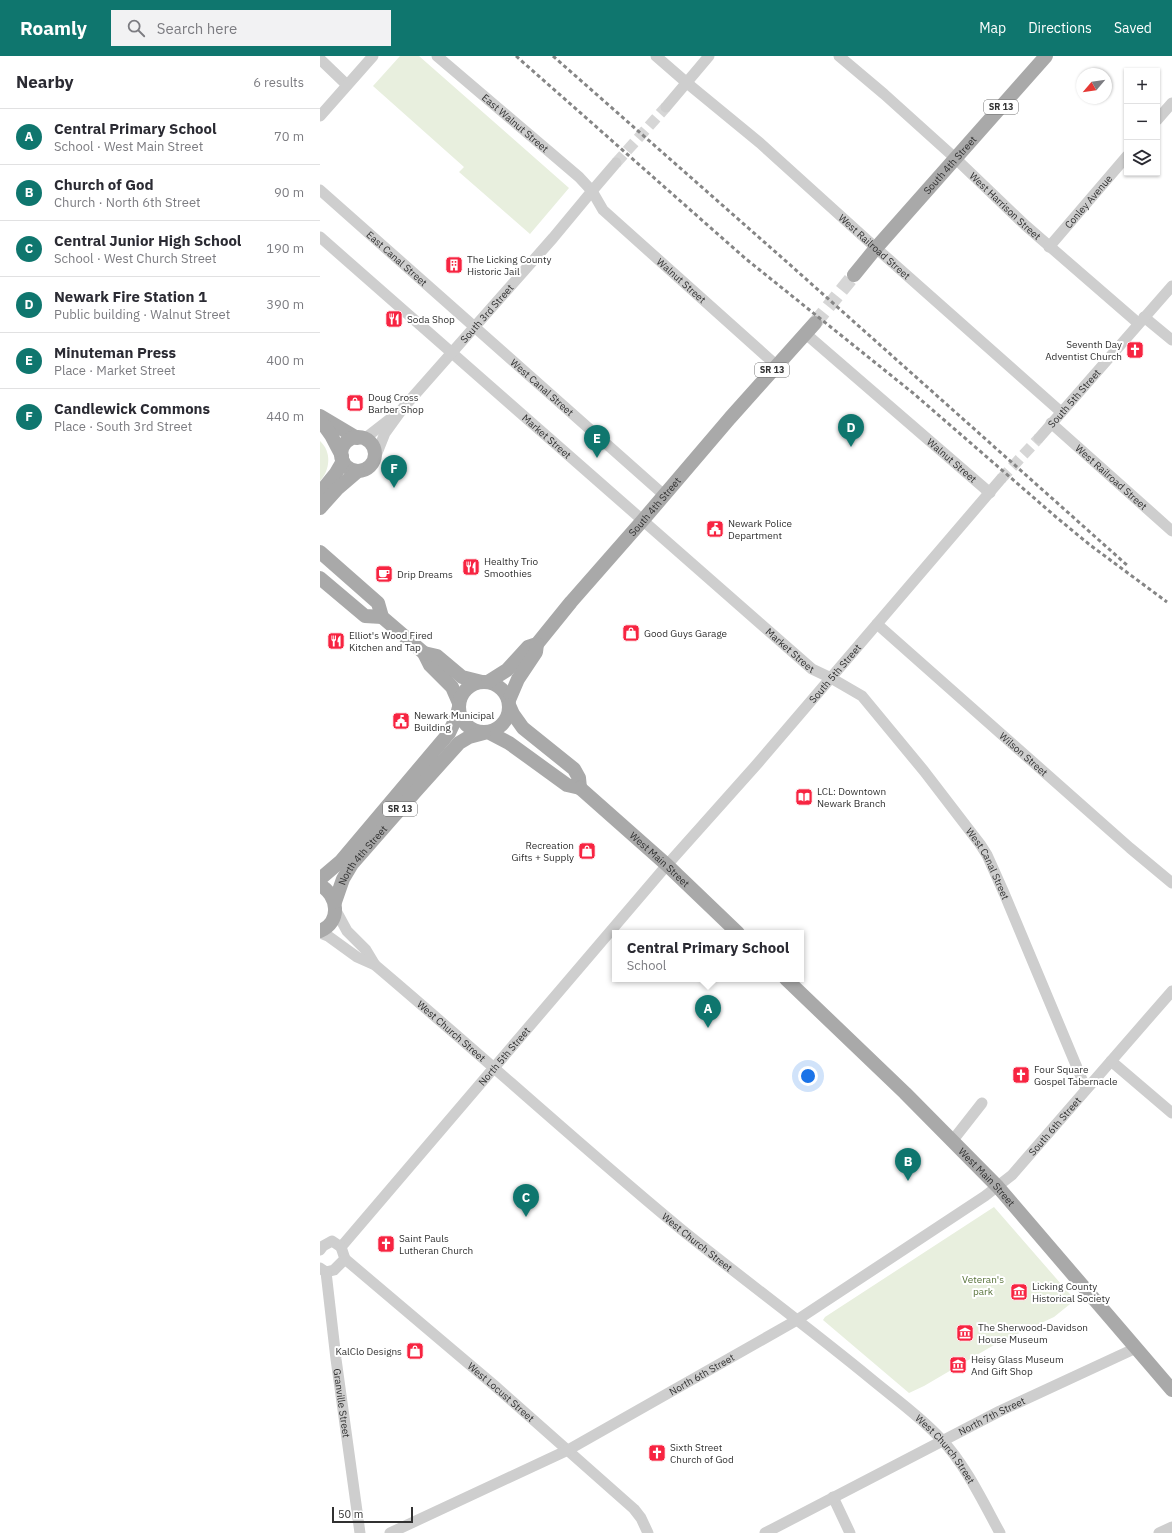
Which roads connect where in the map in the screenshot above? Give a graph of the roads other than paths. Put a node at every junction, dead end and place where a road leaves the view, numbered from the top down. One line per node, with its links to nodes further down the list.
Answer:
1 (373, 56): 9 (street)
2 (437, 56): 18 (street, East Walnut Street)
3 (656, 56): 8 (street, West Railroad Street)
4 (709, 56): 8 (street)
5 (839, 56): 14 (street, West Harrison Street)
6 (1046, 56): 14 (main road, South 4th Street / SR 13)
7 (320, 59): 9 (street)
8 (687, 83): 11 (street); 21 (street, West Railroad Street)
9 (347, 85): 12 (street)
10 (1172, 103): 13 (street)
11 (666, 107)
12 (320, 116)
13 (1160, 117)
14 (955, 158): 20 (street, West Harrison Street); 21 (main road, South 4th Street / SR 13)
15 (1124, 160): 20 (street, Conley Avenue)
16 (616, 163): 18 (street, South 3rd Street)
17 (320, 190): 25 (street, East Canal Street)
18 (592, 191): 25 (street, South 3rd Street); 29 (street, Walnut Street)
19 (320, 237): 28 (street, Market Street)
20 (1049, 247): 24 (street, West Harrison Street)
21 (876, 248): 22 (main road, South 4th Street / SR 13); 31 (street, West Railroad Street)
22 (854, 275)
23 (1172, 286): 24 (street, South 5th Street)
24 (1141, 320): 27 (street, West Harrison Street); 31 (street, South 5th Street)
25 (475, 326): 28 (street, South 3rd Street); 43 (street, West Canal Street)
26 (810, 328): 29 (main road, South 4th Street / SR 13); 42 (street, Walnut Street)
27 (1172, 340)
28 (452, 353): 30 (street, South 3rd Street); 45 (street, Market Street)
29 (776, 365): 43 (main road, South 4th Street / SR 13)
30 (403, 408): 35 (street, South 3rd Street); 37 (street, South 3rd Street)
31 (1061, 412): 34 (street, South 5th Street)
32 (320, 416): 35 (main road)
33 (320, 420): 38 (main road)
34 (1051, 423): 36 (street, South 5th Street); 46 (street, West Railroad Street)
35 (360, 438): 37 (main road); 38 (main road)
36 (1039, 438)
37 (375, 458): 39 (main road)
38 (342, 459): 39 (main road); 41 (main road)
39 (358, 471): 44 (main road)
40 (1001, 479): 42 (street, South 5th Street)
41 (320, 493)
42 (990, 493): 50 (street, South 5th Street)
43 (664, 495): 45 (main road, South 4th Street / SR 13)
44 (320, 508)
45 (643, 520): 51 (main road, South 4th Street / SR 13); 53 (street, Market Street)
46 (1172, 531)
47 (320, 552): 49 (main road)
48 (320, 578): 49 (main road)
49 (382, 617): 52 (main road)
50 (877, 624): 53 (street, South 5th Street); 61 (street, Wilson Street)
51 (537, 644): 54 (main road, South 4th Street); 55 (main road)
52 (424, 653): 54 (main road); 56 (main road)
53 (831, 678): 59 (street, South 5th Street); 73 (street, West Canal Street)
54 (485, 682): 55 (main road); 56 (main road)
55 (509, 703): 57 (main road); 58 (main road)
56 (459, 705): 57 (main road); 60 (main road, North 4th Street / SR 13)
57 (486, 732): 58 (main road); 63 (main road, North 4th Street / SR 13)
58 (580, 788): 59 (main road, West Main Street)
59 (667, 866): 64 (street, North 5th Street); 65 (main road, West Main Street)
60 (320, 879)
61 (1172, 883)
62 (320, 885): 63 (main road)
63 (335, 906): 67 (main road, North 4th Street); 68 (street, West Church Street)
64 (612, 930)
65 (735, 930)
66 (612, 931): 72 (street, North 5th Street)
67 (320, 932): 68 (street, West Church Street)
68 (375, 965): 72 (street, West Church Street)
69 (789, 982): 76 (main road, West Main Street)
70 (1172, 991): 71 (street, South 6th Street)
71 (1111, 1060): 73 (street, South 6th Street); 75 (street)
72 (494, 1069): 79 (street, North 5th Street); 82 (street, West Church Street)
73 (1086, 1089): 77 (street, South 6th Street)
74 (982, 1103): 76 (street)
75 (1172, 1113)
76 (953, 1140): 77 (main road, West Main Street)
77 (998, 1187): 82 (street, North 6th Street); 83 (main road, West Main Street)
78 (321, 1246): 79 (street)
79 (341, 1247): 80 (street)
80 (345, 1259): 81 (street); 86 (street, West Locust Street)
81 (323, 1270): 89 (street, Granville Street)
82 (797, 1320): 85 (street, West Church Street); 86 (street, North 6th Street)
83 (1136, 1348): 84 (main road, West Main Street); 85 (street, North 7th Street)
84 (1172, 1390)
85 (942, 1440): 87 (street, North 7th Street); 94 (street, West Church Street)
86 (568, 1450): 90 (street, North 6th Street); 91 (street, West Locust Street)
87 (833, 1497): 92 (street, North 7th Street); 93 (street)
88 (1172, 1527): 95 (street)
89 (360, 1533)
90 (390, 1533)
91 (648, 1533)
92 (765, 1533)
93 (850, 1533)
94 (1000, 1533)
95 (1159, 1533)

